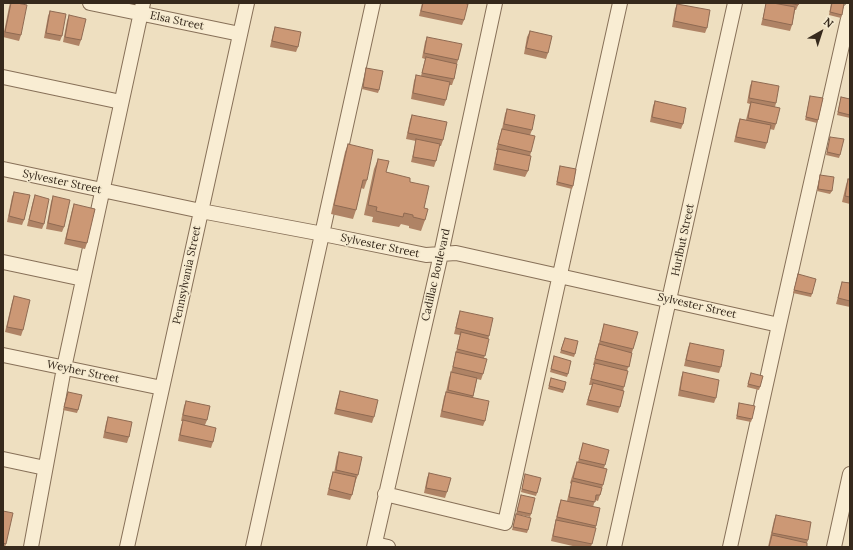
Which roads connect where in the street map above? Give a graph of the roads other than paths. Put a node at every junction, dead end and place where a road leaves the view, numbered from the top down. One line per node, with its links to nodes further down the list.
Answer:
1 (90, 3): 7 (street, Elsa Street)
2 (247, 3): 9 (street, Pennsylvania Street)
3 (373, 3): 15 (street)
4 (495, 3): 16 (street, Cadillac Boulevard)
5 (620, 3): 18 (street)
6 (735, 3): 20 (street, Hurlbut Street)
7 (142, 8): 9 (street, Elsa Street); 11 (street)
8 (850, 10): 21 (street)
9 (240, 34): 14 (street, Pennsylvania Street)
10 (3, 77): 11 (street)
11 (122, 102): 13 (street)
12 (3, 169): 13 (street, Sylvester Street)
13 (102, 190): 14 (street, Sylvester Street); 19 (street)
14 (201, 211): 15 (street, Sylvester Street); 24 (street, Pennsylvania Street)
15 (323, 234): 16 (street, Sylvester Street); 32 (street)
16 (441, 254): 18 (street, Sylvester Street); 28 (street, Cadillac Boulevard)
17 (3, 262): 19 (street)
18 (558, 276): 20 (street, Sylvester Street); 28 (street)
19 (83, 279): 23 (street)
20 (670, 300): 21 (street, Sylvester Street); 33 (street, Hurlbut Street)
21 (779, 325): 34 (street)
22 (3, 355): 23 (street, Weyher Street)
23 (64, 368): 24 (street, Weyher Street); 26 (street)
24 (162, 388): 31 (street, Pennsylvania Street)
25 (3, 459): 26 (street)
26 (45, 468): 30 (street)
27 (850, 474): 35 (street)
28 (385, 494): 29 (street, Cadillac Boulevard)
29 (379, 546)
30 (31, 547)
31 (127, 547)
32 (253, 547)
33 (614, 547)
34 (730, 547)
35 (834, 547)

